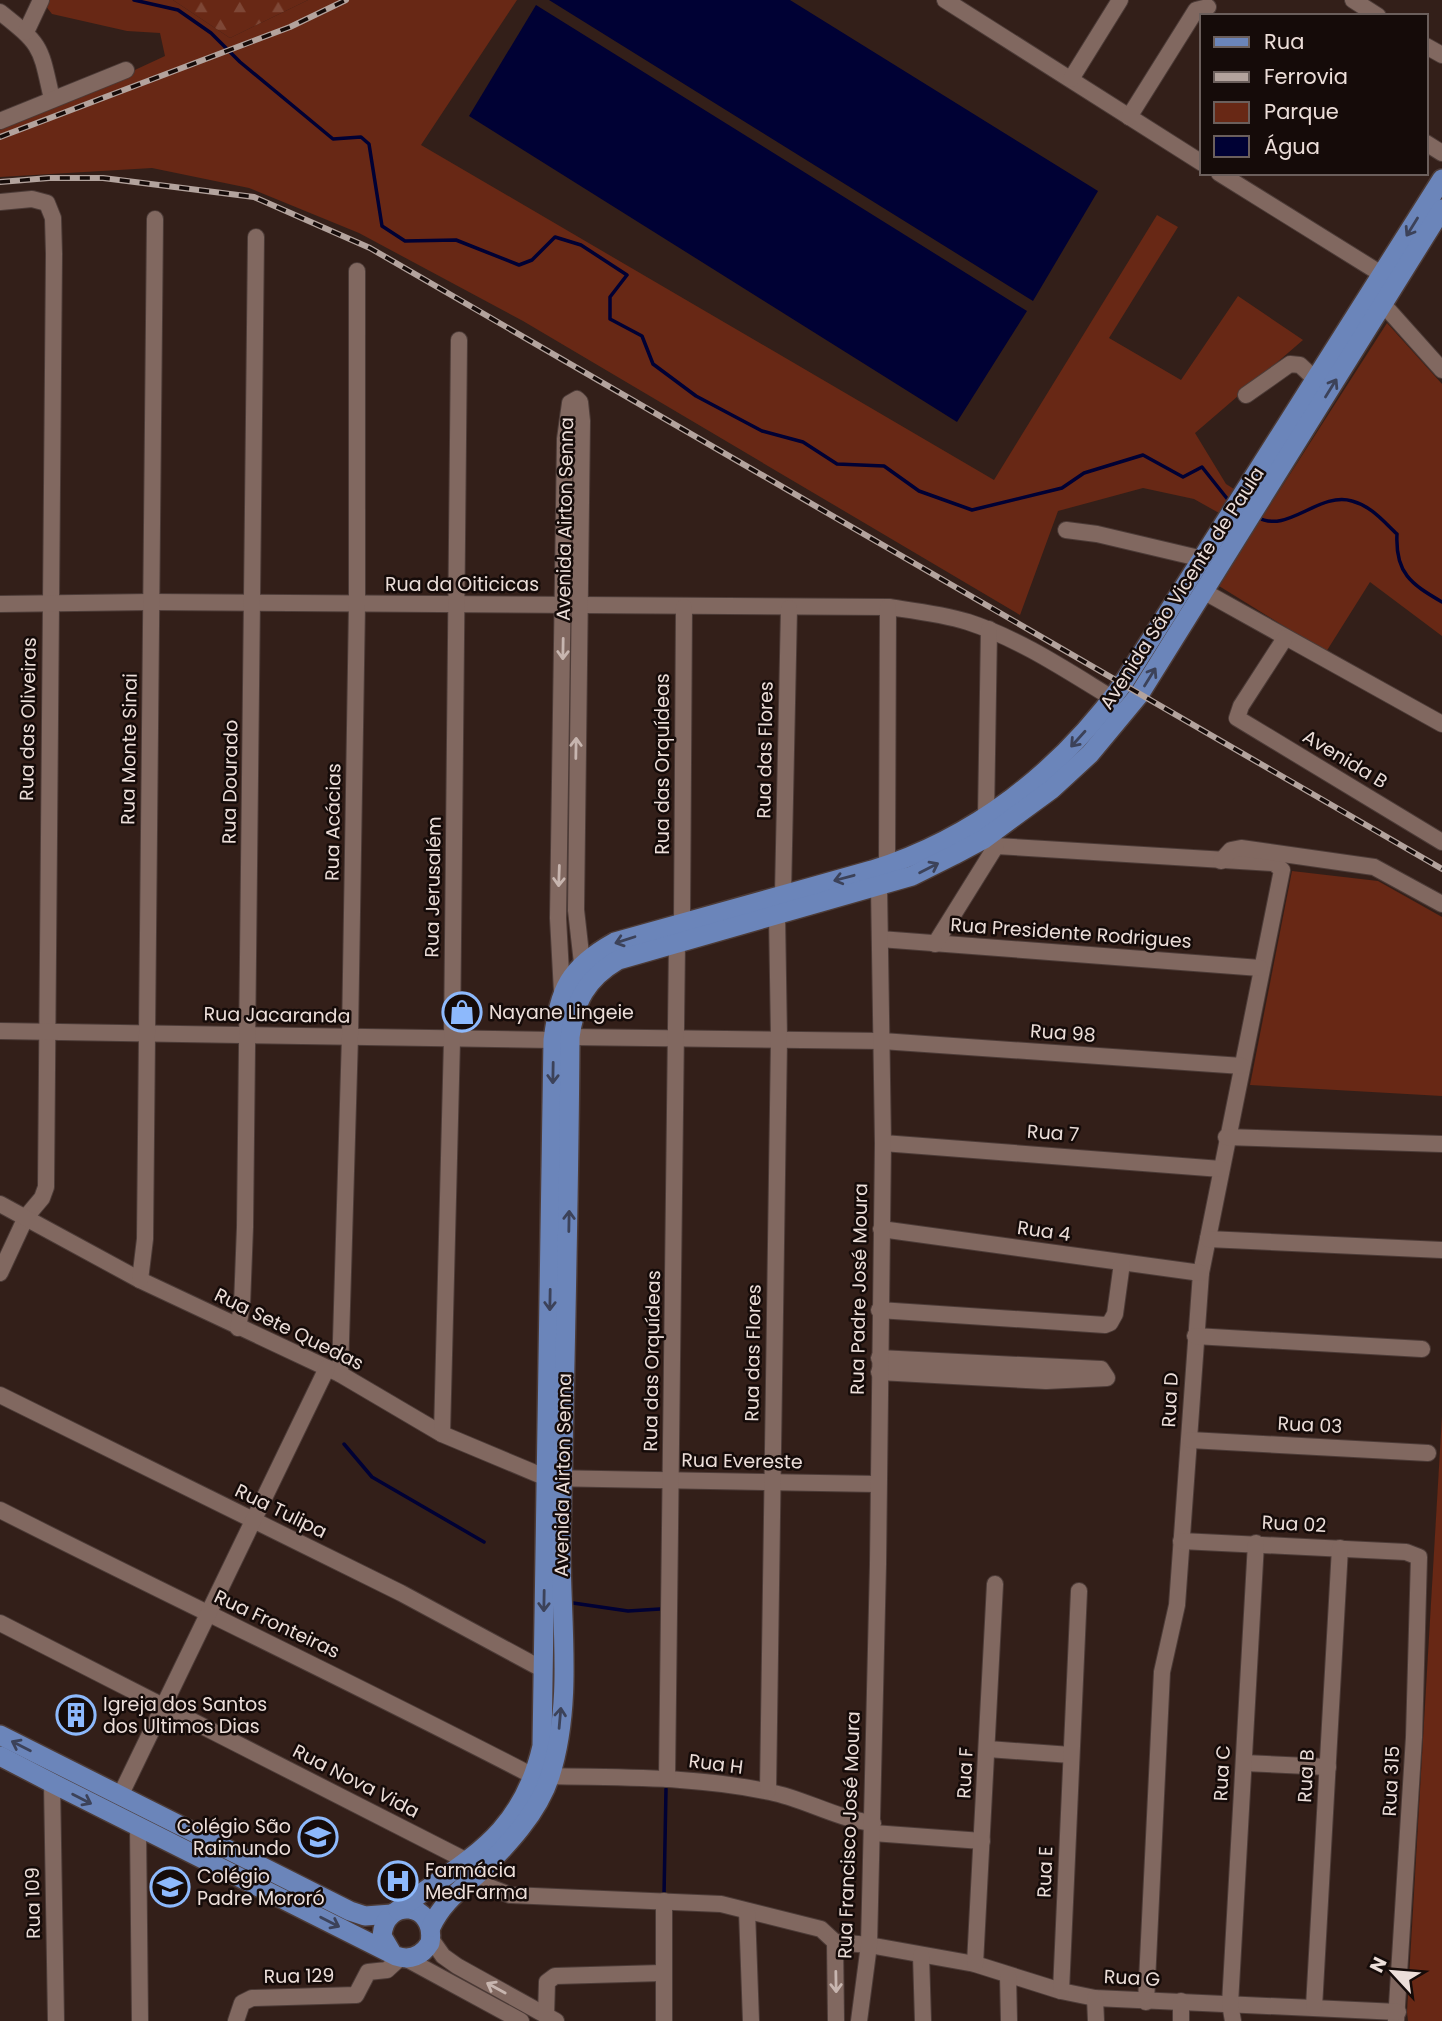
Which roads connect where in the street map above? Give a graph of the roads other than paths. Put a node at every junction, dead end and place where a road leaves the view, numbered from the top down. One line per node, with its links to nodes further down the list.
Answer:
1 (41, 0): 8 (street)
2 (945, 0): 10 (street)
3 (1120, 0): 10 (street)
4 (1353, 0): 7 (street)
5 (1214, 8): 12 (street)
6 (0, 12): 8 (street)
7 (1375, 14)
8 (26, 32): 11 (street)
9 (126, 70): 11 (street)
10 (1071, 79): 12 (street)
11 (52, 99): 13 (street)
12 (1129, 117): 14 (street)
13 (0, 121)
14 (1200, 162)
15 (1222, 175): 22 (street)
16 (1442, 179): 22 (main road, Avenida São Vicente de Paula, one-way to 22)
17 (0, 202): 34 (street, Rua das Oliveiras)
18 (1441, 215): 23 (main road, Avenida São Vicente de Paula)
19 (155, 219): 33 (street, Rua Monte Sinai)
20 (256, 237): 35 (street, Rua Dourado)
21 (357, 271): 37 (street, Rua Acácias)
22 (1383, 275): 26 (main road, Avenida São Vicente de Paula)
23 (1383, 304): 25 (street); 28 (main road, Avenida São Vicente de Paula, one-way to 23)
24 (459, 340): 38 (street, Rua Jerusalém)
25 (1442, 370)
26 (1315, 380): 27 (street); 28 (main road, Avenida São Vicente de Paula)
27 (1246, 395)
28 (1307, 410): 29 (main road, Avenida São Vicente de Paula)
29 (1234, 526): 31 (main road, Avenida São Vicente de Paula); 32 (main road, Avenida São Vicente de Paula)
30 (1066, 530): 31 (street)
31 (1203, 559): 45 (main road, Avenida São Vicente de Paula)
32 (1203, 591): 44 (street); 50 (main road, Avenida São Vicente de Paula, one-way to 32)
33 (151, 602): 34 (street, Rua da Oiticicas); 35 (street, Rua da Oiticicas); 68 (street, Rua Monte Sinai)
34 (51, 603): 36 (street, Rua da Oiticicas); 66 (street, Rua das Oliveiras)
35 (254, 603): 37 (street, Rua da Oiticicas); 70 (street, Rua Dourado)
36 (0, 604)
37 (357, 604): 38 (street, Rua da Oiticicas); 69 (street, Rua Acácias)
38 (457, 604): 39 (street, Rua da Oiticicas); 73 (street, Rua Jerusalém)
39 (571, 605): 39 (street, Avenida Airton Senna); 40 (street, Rua da Oiticicas); 47 (street, Avenida Airton Senna)
40 (684, 607): 42 (street, Rua da Oiticicas); 58 (street, Rua das Orquídeas)
41 (888, 607): 42 (street, Rua da Oiticicas); 43 (street, Rua da Oiticicas); 52 (street)
42 (789, 608): 54 (street, Rua das Flores)
43 (989, 629): 45 (street, Rua da Oiticicas); 48 (street)
44 (1285, 638): 46 (street); 49 (street, Avenida B)
45 (1112, 698): 48 (main road, Avenida São Vicente de Paula, one-way to 48)
46 (1442, 724)
47 (569, 775): 62 (street, Avenida Airton Senna); 65 (street, Avenida Airton Senna, one-way to 65)
48 (986, 817): 52 (main road, Avenida São Vicente de Paula)
49 (1442, 842)
50 (990, 843): 51 (street); 53 (main road, Avenida São Vicente de Paula, one-way to 50); 61 (street)
51 (1221, 861): 55 (street); 63 (street, Rua D)
52 (887, 866): 54 (main road, Avenida São Vicente de Paula, one-way to 54)
53 (879, 886): 56 (main road, Avenida São Vicente de Paula); 59 (street, Rua Padre José Moura)
54 (783, 894): 57 (main road, Avenida São Vicente de Paula)
55 (1442, 904)
56 (777, 915): 57 (main road, Avenida São Vicente de Paula); 74 (street, Rua das Flores)
57 (734, 917): 58 (main road, Avenida São Vicente de Paula); 60 (main road, Avenida São Vicente de Paula)
58 (682, 922): 62 (main road, Avenida São Vicente de Paula, one-way to 62)
59 (880, 939): 61 (street, Rua Presidente Rodrigues); 75 (street, Rua Padre José Moura)
60 (677, 943): 64 (main road, Avenida São Vicente de Paula); 71 (street, Rua das Orquídeas)
61 (935, 944): 63 (street, Rua Presidente Rodrigues)
62 (582, 963): 65 (main road, Avenida Airton Senna)
63 (1260, 968): 76 (street, Rua D)
64 (588, 982): 72 (main road, Avenida Airton Senna)
65 (562, 992): 72 (main road, Avenida Airton Senna)
66 (46, 1030): 67 (street, Rua Jacaranda); 68 (street, Rua Jacaranda); 82 (street, Rua das Oliveiras)
67 (0, 1031)
68 (147, 1033): 70 (street, Rua Jacaranda); 89 (street, Rua Monte Sinai)
69 (350, 1036): 70 (street, Rua Jacaranda); 73 (street, Rua Jacaranda); 95 (street, Rua Acácias)
70 (248, 1037): 91 (street, Rua Dourado)
71 (676, 1038): 72 (street, Rua Jacaranda); 74 (street, Rua Jacaranda); 102 (street, Rua das Orquídeas)
72 (561, 1039): 73 (street, Rua Jacaranda); 101 (main road, Avenida Airton Senna)
73 (452, 1040): 98 (street, Rua Jerusalém)
74 (779, 1040): 75 (street, Rua Jacaranda); 103 (street, Rua das Flores)
75 (881, 1041): 76 (street, Rua 98); 78 (street, Rua Padre José Moura)
76 (1242, 1066): 77 (street, Rua D)
77 (1226, 1138): 79 (street); 80 (street, Rua D)
78 (883, 1143): 80 (street, Rua 7); 83 (street, Rua Padre José Moura)
79 (1442, 1144)
80 (1221, 1169): 84 (street, Rua D)
81 (0, 1204): 82 (street, Rua Sete Quedas)
82 (26, 1217): 87 (street, Rua das Oliveiras); 89 (street, Rua Sete Quedas)
83 (881, 1229): 86 (street, Rua 4); 90 (street, Rua Padre José Moura)
84 (1208, 1238): 85 (street); 88 (street, Rua D)
85 (1442, 1250)
86 (1122, 1263): 88 (street, Rua 4); 90 (street)
87 (0, 1273)
88 (1201, 1273): 92 (street, Rua D)
89 (140, 1280): 91 (street, Rua Sete Quedas)
90 (879, 1310): 94 (street, Rua Padre José Moura)
91 (238, 1328): 95 (street, Rua Sete Quedas)
92 (1195, 1336): 93 (street); 99 (street, Rua D)
93 (1422, 1349)
94 (879, 1365): 96 (street); 104 (street, Rua Padre José Moura)
95 (333, 1371): 98 (street, Rua Sete Quedas); 106 (street, Rua Acácias)
96 (1046, 1374)
97 (0, 1395): 106 (street, Rua Tulipa)
98 (442, 1434): 101 (street, Rua Sete Quedas)
99 (1190, 1440): 100 (street, Rua 03); 107 (street, Rua D)
100 (1428, 1453)
101 (555, 1478): 102 (street, Rua Evereste); 115 (main road, Avenida Airton Senna, one-way to 115); 124 (main road, Avenida Airton Senna, one-way to 101)
102 (672, 1481): 103 (street, Rua Evereste); 125 (street, Rua das Orquídeas)
103 (772, 1482): 104 (street, Rua Evereste); 127 (street, Rua das Flores)
104 (878, 1484): 116 (street, Rua Padre José Moura)
105 (0, 1510): 113 (street, Rua Fronteiras)
106 (255, 1521): 113 (street, Rua Acácias); 115 (street, Rua Tulipa)
107 (1181, 1541): 108 (street, Rua 02); 147 (street, Rua D)
108 (1256, 1543): 109 (street, Rua 02); 122 (street, Rua C)
109 (1340, 1548): 110 (street, Rua 02); 123 (street, Rua B)
110 (1406, 1552): 151 (street, Rua 315)
111 (995, 1584): 119 (street, Rua F)
112 (1079, 1591): 120 (street, Rua E)
113 (208, 1615): 117 (street, Rua Acácias); 124 (street, Rua Fronteiras)
114 (0, 1623): 117 (street, Rua Nova Vida)
115 (542, 1669): 124 (main road, Avenida Airton Senna)
116 (874, 1692): 130 (street, Rua Francisco José Moura)
117 (164, 1706): 128 (street, Rua Acácias); 132 (street, Rua Nova Vida)
118 (0, 1735): 128 (main road, one-way to 118)
119 (988, 1749): 120 (street); 131 (street, Rua F)
120 (1071, 1755): 144 (street, Rua E)
121 (0, 1756): 126 (main road)
122 (1244, 1763): 123 (street); 148 (street, Rua C)
123 (1328, 1766): 149 (street, Rua B)
124 (542, 1776): 125 (street, Rua H); 132 (main road, Avenida Airton Senna)
125 (667, 1779): 127 (street, Rua H)
126 (52, 1783): 129 (main road, one-way to 129); 153 (street, Rua 109)
127 (768, 1791): 130 (street, Rua H)
128 (120, 1796): 135 (main road)
129 (138, 1826): 140 (main road, one-way to 140); 154 (street)
130 (873, 1828): 131 (street, Rua H); 138 (street, Rua Francisco José Moura)
131 (982, 1841): 141 (street, Rua F)
132 (470, 1871): 133 (street, Rua Nova Vida); 135 (main road, Avenida Airton Senna); 136 (main road, Avenida Airton Senna)
133 (664, 1900): 134 (street, Rua Nova Vida); 142 (street)
134 (747, 1911): 137 (street, Rua Nova Vida); 158 (street)
135 (395, 1912): 136 (main road); 140 (main road)
136 (431, 1933): 140 (main road); 152 (street, one-way to 136)
137 (835, 1942): 138 (street, Rua Nova Vida); 159 (street, Rua Francisco José Moura, one-way to 159)
138 (869, 1945): 139 (street, Rua G); 160 (street, Rua Francisco José Moura)
139 (921, 1955): 141 (street, Rua G); 161 (street)
140 (399, 1956): 150 (street); 155 (street, Rua 129)
141 (975, 1965): 143 (street, Rua G)
142 (662, 1973): 152 (street); 157 (street)
143 (1008, 1975): 144 (street, Rua G); 162 (street)
144 (1061, 1991): 145 (street, Rua G)
145 (1095, 1998): 147 (street, Rua G); 163 (street)
146 (1181, 2001): 147 (street, Rua G); 148 (street, Rua G); 164 (street)
147 (1146, 2002)
148 (1230, 2004): 149 (street, Rua G); 165 (street, Rua C)
149 (1314, 2007): 151 (street, Rua G)
150 (505, 2017): 156 (street)
151 (1397, 2017)
152 (551, 2019)
153 (56, 2021)
154 (140, 2021)
155 (236, 2021)
156 (521, 2021)
157 (664, 2021)
158 (751, 2021)
159 (836, 2021)
160 (859, 2021)
161 (923, 2021)
162 (1009, 2021)
163 (1096, 2021)
164 (1181, 2021)
165 (1233, 2021)

